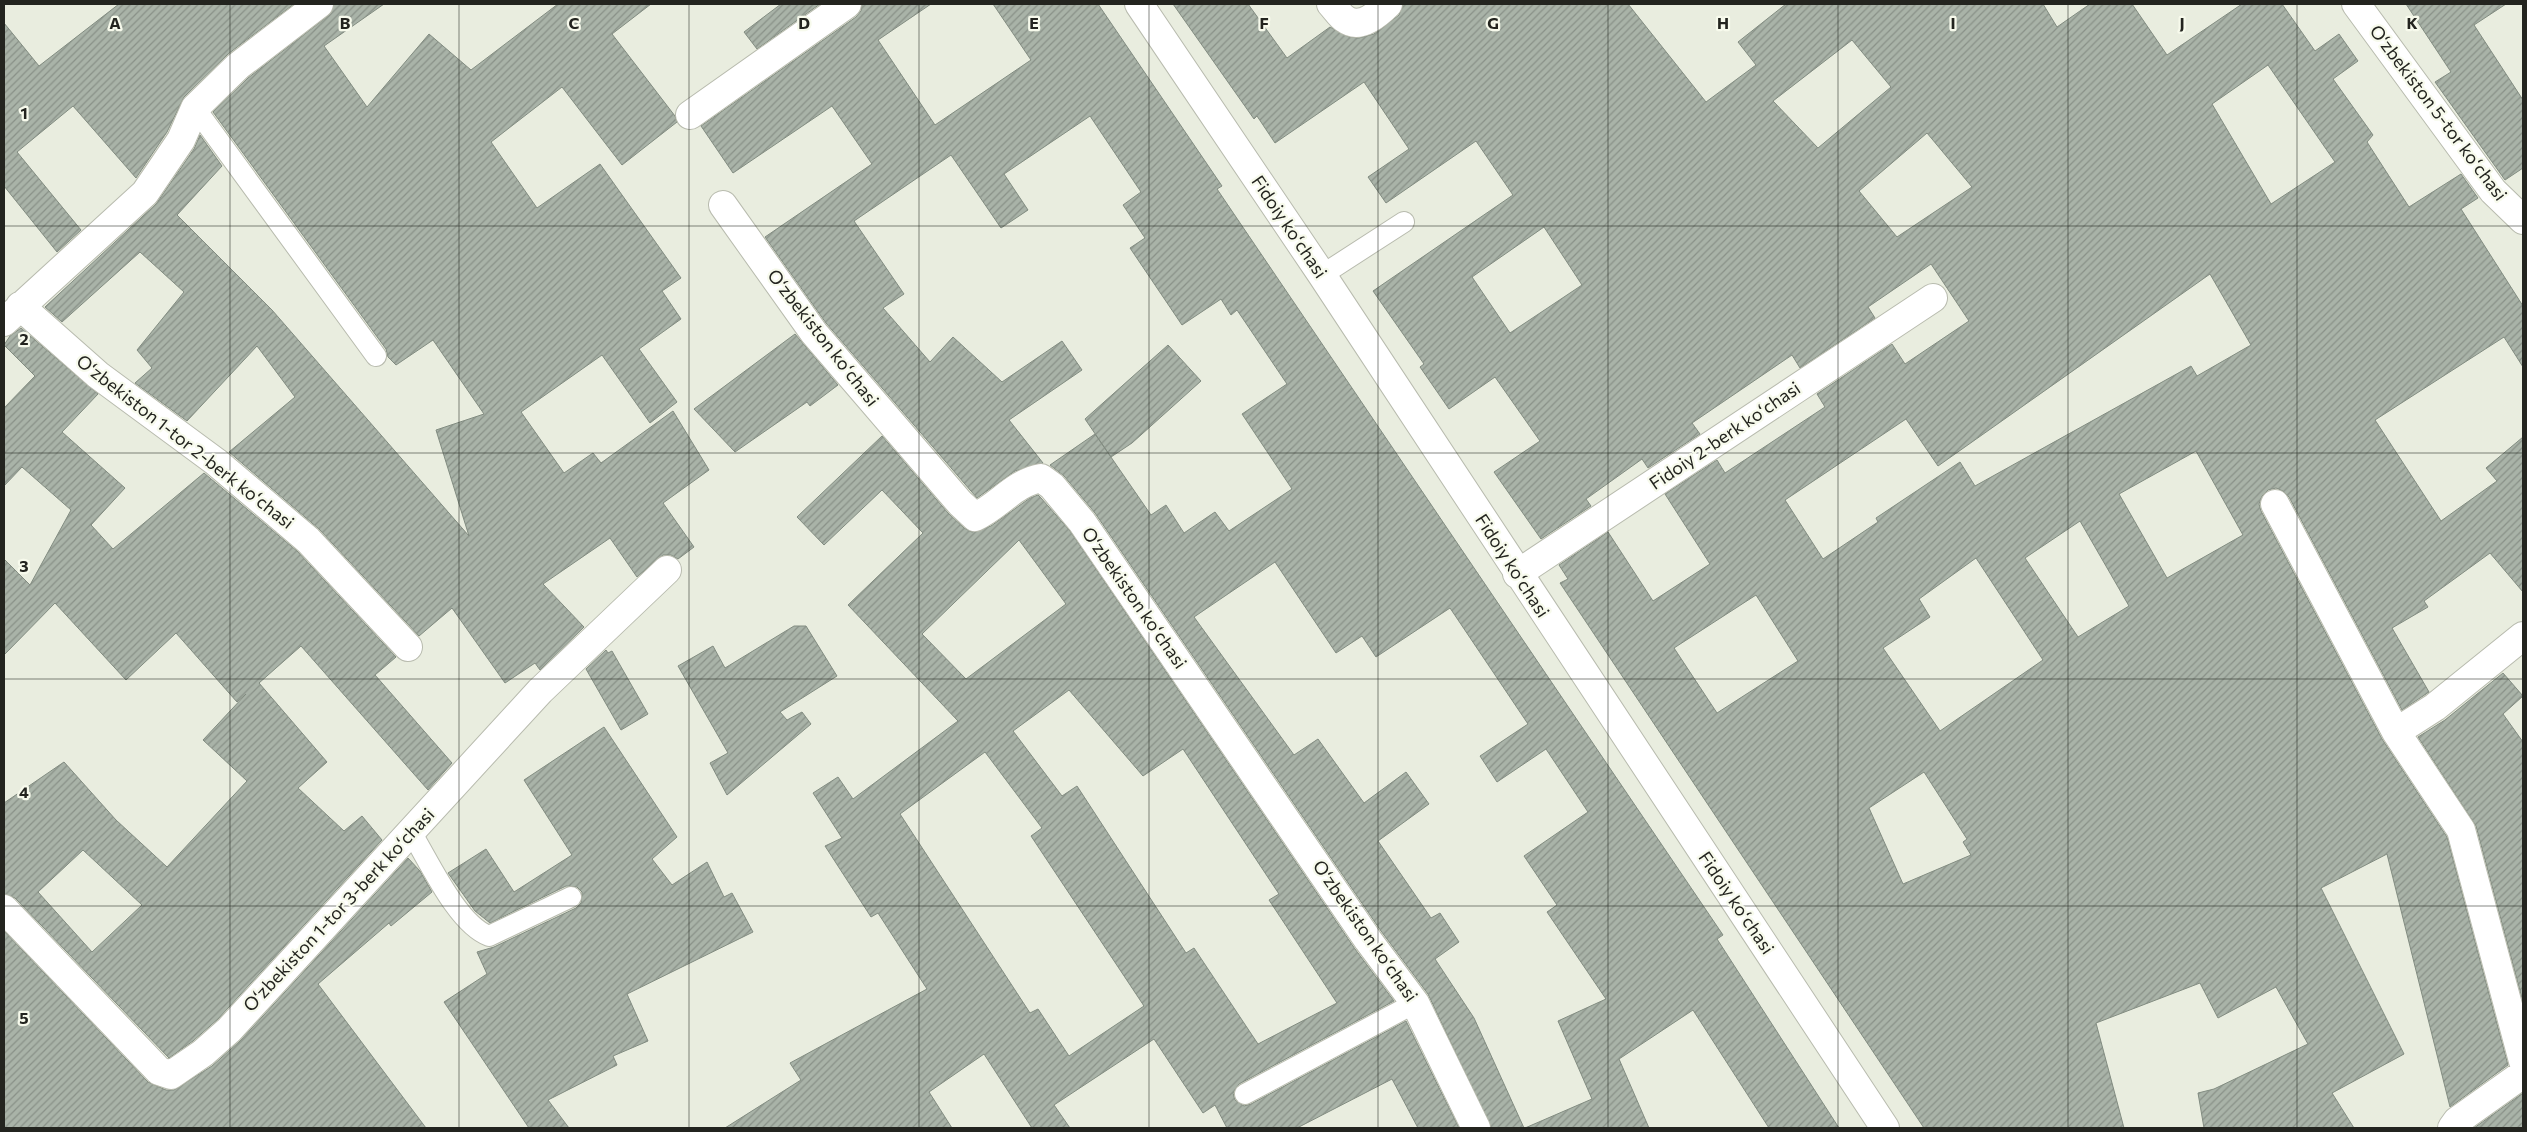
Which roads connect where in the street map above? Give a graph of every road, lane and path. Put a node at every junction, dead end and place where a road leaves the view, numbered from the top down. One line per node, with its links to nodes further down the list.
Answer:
1 (320, 4): 7 (street)
2 (847, 4): 8 (street)
3 (1139, 4): 12 (street, Fidoiy koʻchasi)
4 (1331, 4): 5 (street)
5 (1388, 4)
6 (2356, 4): 10 (street, Oʻzbekiston 5-tor koʻchasi)
7 (194, 108): 14 (street); 15 (lane)
8 (690, 115)
9 (723, 205): 25 (street, Oʻzbekiston koʻchasi)
10 (2523, 220)
11 (1404, 222): 12 (lane)
12 (1322, 275): 18 (street, Fidoiy koʻchasi)
13 (1933, 298): 18 (street, Fidoiy 2-berk koʻchasi)
14 (12, 314): 20 (street, Oʻzbekiston 1-tor 2-berk koʻchasi)
15 (376, 356)
16 (2275, 504): 21 (street)
17 (667, 570): 22 (street, Oʻzbekiston 1-tor 3-berk koʻchasi)
18 (1517, 574): 30 (street, Fidoiy koʻchasi)
19 (2523, 636): 21 (street)
20 (408, 647)
21 (2396, 732): 26 (street)
22 (411, 832): 23 (lane); 24 (street, Oʻzbekiston 1-tor 3-berk koʻchasi)
23 (571, 898)
24 (4, 909)
25 (1416, 1003): 28 (lane); 29 (street, Oʻzbekiston koʻchasi)
26 (2523, 1061)
27 (2523, 1074): 31 (street)
28 (1245, 1094)
29 (1476, 1128)
30 (1885, 1128)
31 (2452, 1128)

